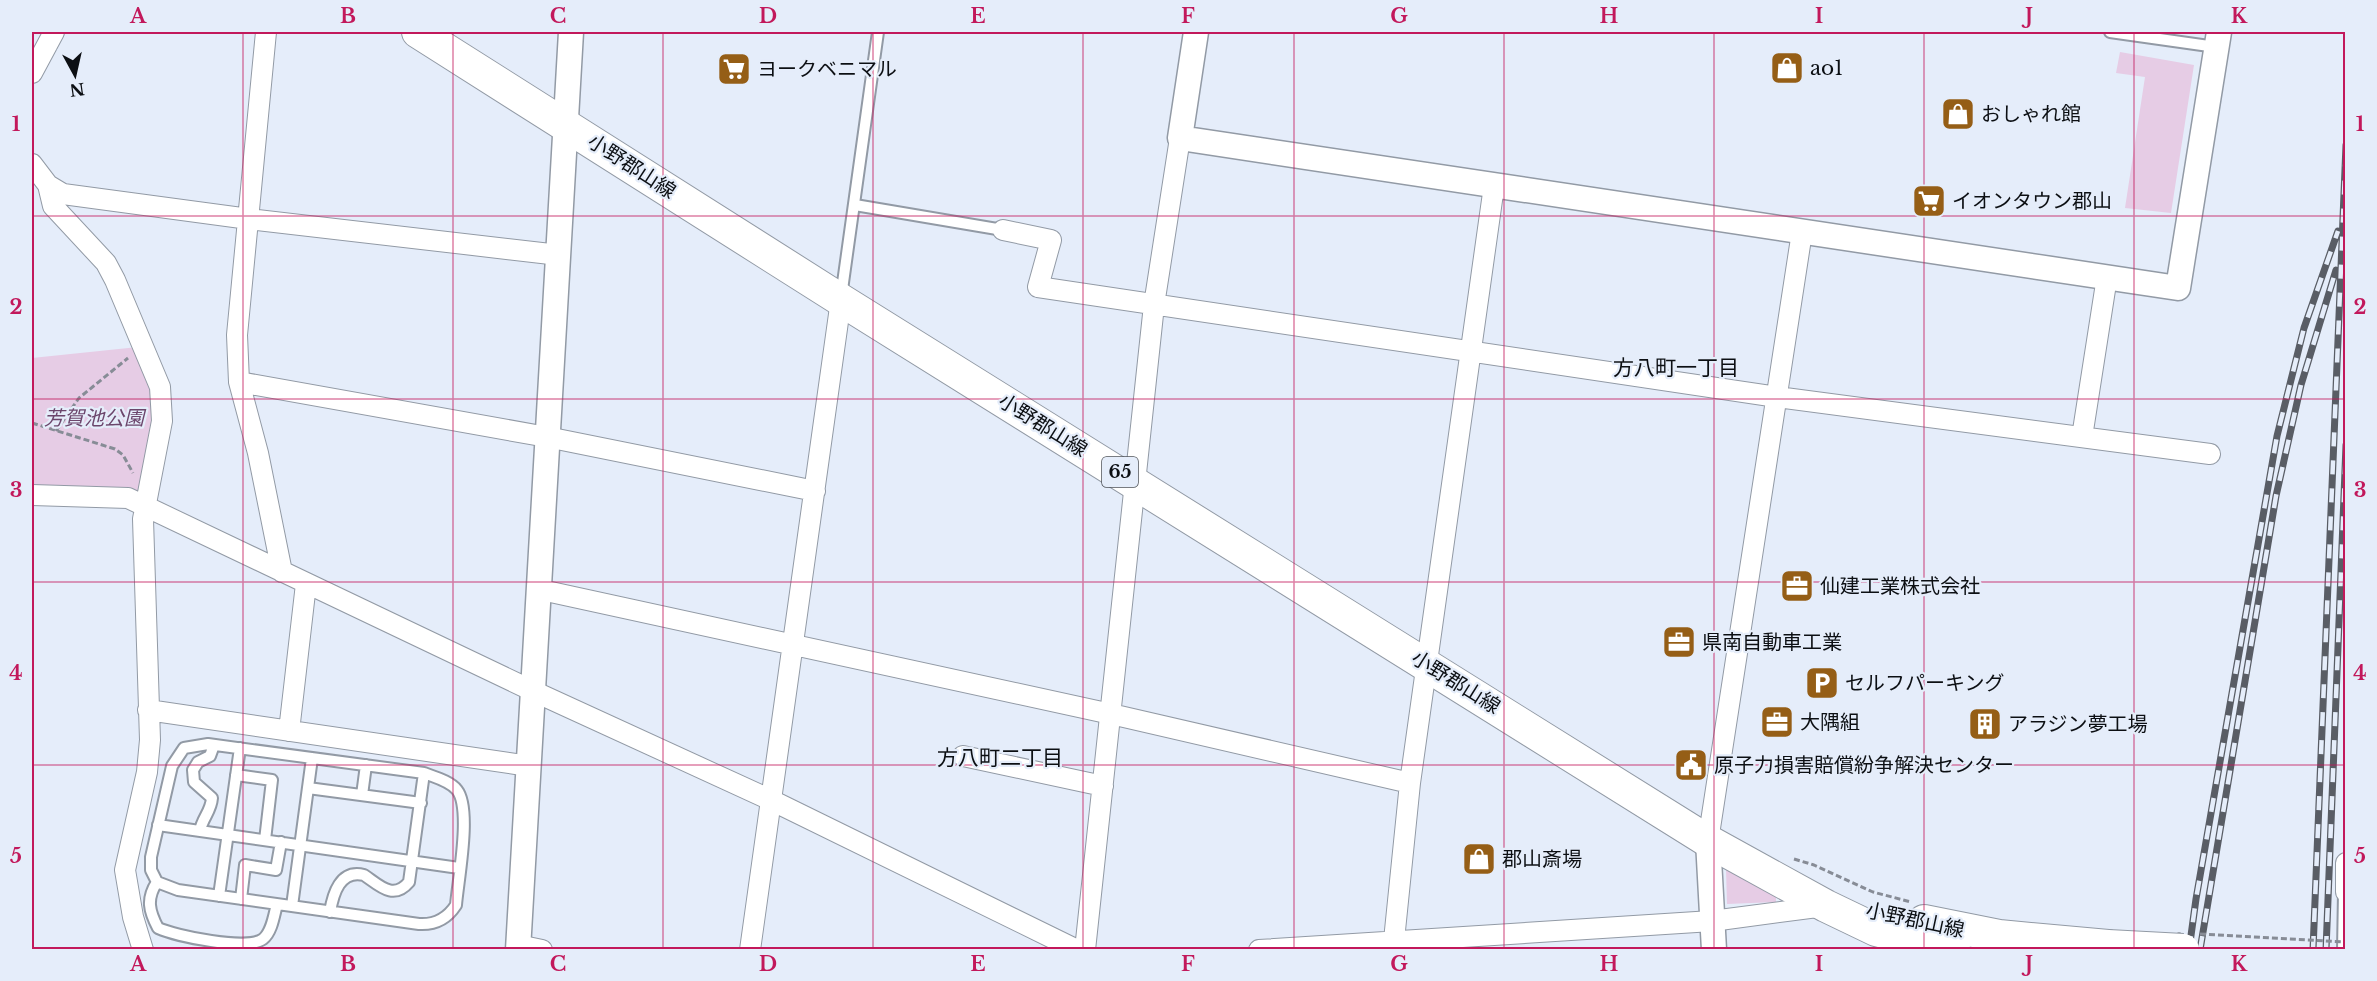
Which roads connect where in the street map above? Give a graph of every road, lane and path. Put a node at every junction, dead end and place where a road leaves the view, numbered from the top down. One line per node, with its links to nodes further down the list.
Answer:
1 (266, 32): 16 (street)
2 (418, 32): 10 (main road, 小野郡山線 / 65)
3 (571, 32): 10 (street)
4 (878, 32): 15 (lane)
5 (1196, 32): 11 (street)
6 (2110, 32): 8 (lane)
7 (45, 37): 9 (street)
8 (2217, 39): 20 (street)
9 (32, 73)
10 (566, 124): 19 (street); 21 (main road, 小野郡山線 / 65)
11 (1180, 138): 14 (street); 22 (street)
12 (32, 164): 13 (street)
13 (48, 185): 16 (street); 23 (street)
14 (1494, 186): 18 (street); 24 (street)
15 (855, 205): 17 (lane); 21 (lane)
16 (249, 219): 19 (street); 25 (street)
17 (1004, 230): 22 (street)
18 (1802, 232): 20 (street); 26 (street)
19 (559, 255): 29 (street)
20 (2107, 278): 30 (street)
21 (841, 300): 32 (main road, 小野郡山線 / 65); 33 (street)
22 (1154, 305): 24 (street); 32 (street)
23 (146, 348): 28 (path); 36 (street)
24 (1472, 351): 26 (street); 41 (street)
25 (238, 382): 29 (street); 37 (street)
26 (1778, 397): 30 (street); 64 (street)
27 (32, 423): 28 (path)
28 (56, 431): 35 (path)
29 (547, 437): 33 (street); 39 (street)
30 (2082, 437): 31 (street)
31 (2210, 454)
32 (1134, 481): 41 (main road, 小野郡山線 / 65); 44 (street)
33 (815, 491): 40 (street)
34 (32, 495): 35 (street)
35 (128, 498): 36 (street)
36 (146, 507): 37 (street); 43 (street)
37 (282, 573): 38 (street)
38 (306, 584): 42 (street); 45 (street)
39 (537, 589): 40 (street); 42 (street)
40 (794, 644): 44 (street); 58 (street)
41 (1427, 664): 54 (street); 64 (main road, 小野郡山線 / 65)
42 (533, 691): 51 (street); 58 (street)
43 (148, 710): 45 (street); 84 (street)
44 (1111, 714): 54 (street); 55 (street)
45 (289, 731): 51 (street)
46 (214, 745): 47 (lane); 60 (lane); 61 (lane)
47 (240, 748): 49 (lane); 53 (lane)
48 (963, 756): 55 (street)
49 (312, 758): 50 (lane); 56 (lane)
50 (366, 765): 52 (lane); 57 (lane)
51 (529, 766): 86 (street)
52 (424, 773): 59 (lane); 70 (lane)
53 (236, 775): 62 (lane); 63 (lane)
54 (1410, 783): 85 (street)
55 (1103, 786): 90 (street)
56 (308, 789): 57 (lane); 66 (lane)
57 (362, 795): 59 (lane)
58 (772, 801): 88 (street); 89 (street)
59 (420, 803): 68 (lane)
60 (158, 825): 61 (lane); 71 (lane)
61 (200, 831): 62 (lane)
62 (228, 835): 63 (lane); 73 (lane)
63 (265, 840): 65 (lane)
64 (1708, 841): 78 (main road, 小野郡山線 / 65); 80 (street)
65 (280, 842): 66 (lane); 74 (lane)
66 (300, 845): 68 (lane); 77 (lane)
67 (1784, 856): 75 (path)
68 (412, 861): 70 (lane); 79 (lane)
69 (2346, 863): 72 (street)
70 (459, 868): 79 (lane)
71 (157, 882): 73 (lane); 81 (lane)
72 (2345, 892): 94 (lane)
73 (219, 896): 74 (lane)
74 (241, 899): 76 (lane)
75 (1913, 902)
76 (277, 904): 77 (lane); 81 (lane)
77 (292, 906): 79 (lane)
78 (1826, 906): 80 (street); 82 (main road, 小野郡山線 / 65, bridge); 93 (main road, 小野郡山線 / 65)
79 (330, 912)
80 (1712, 921): 85 (street); 92 (street)
81 (158, 928): 84 (lane)
82 (2190, 942): 83 (path, bridge)
83 (2346, 942)
84 (141, 944)
85 (1393, 946): 91 (street)
86 (518, 947): 87 (street)
87 (542, 950)
88 (750, 950)
89 (1077, 950)
90 (1085, 950)
91 (1259, 950)
92 (1714, 950)
93 (1954, 950)
94 (2343, 950)

